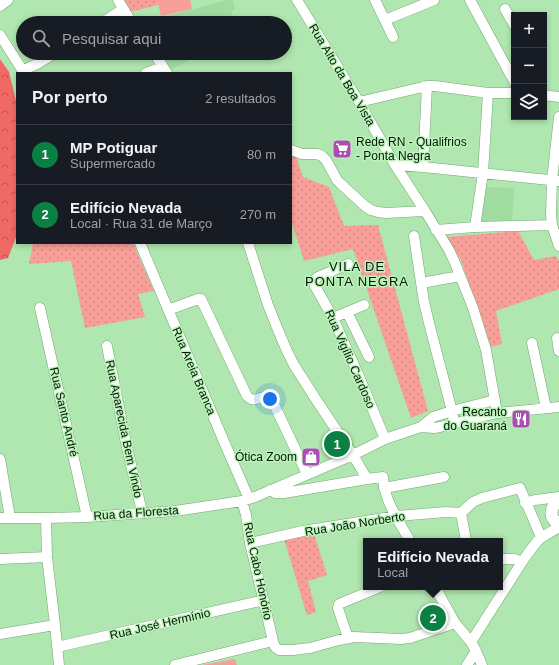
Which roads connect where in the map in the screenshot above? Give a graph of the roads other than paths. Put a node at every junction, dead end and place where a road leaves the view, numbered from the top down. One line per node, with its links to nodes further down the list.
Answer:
1 (8, 0): 7 (street)
2 (118, 0): 8 (street)
3 (297, 0): 27 (street, Rua Alto da Boa Vista)
4 (375, 0): 12 (street)
5 (434, 0): 12 (street)
6 (470, 0): 21 (street)
7 (0, 6)
8 (123, 9): 10 (street); 11 (street)
9 (505, 9): 13 (street)
10 (112, 16)
11 (128, 16)
12 (385, 20): 15 (street)
13 (511, 20)
14 (0, 35): 18 (street)
15 (393, 37)
16 (48, 60): 18 (street)
17 (159, 60): 19 (street)
18 (40, 69)
19 (165, 70): 20 (street)
20 (152, 72)
21 (511, 75)
22 (427, 86): 23 (street); 27 (street); 31 (street)
23 (488, 93): 24 (street); 32 (street)
24 (511, 93)
25 (547, 96): 26 (street)
26 (559, 97)
27 (359, 102): 30 (street, Rua Alto da Boa Vista)
28 (559, 116): 33 (street)
29 (292, 150): 34 (street)
30 (395, 165): 31 (street); 34 (street, Rua Alto da Boa Vista)
31 (423, 167): 32 (street)
32 (483, 173): 33 (street); 36 (street)
33 (555, 181): 35 (street)
34 (425, 211): 37 (street, Rua Alto da Boa Vista)
35 (552, 225): 36 (street); 41 (street)
36 (475, 227): 37 (street)
37 (436, 230): 43 (street, Rua Alto da Boa Vista)
38 (414, 236): 44 (street)
39 (140, 244): 47 (street, Rua Areia Branca)
40 (248, 244): 63 (street)
41 (559, 246)
42 (348, 264): 49 (street, Rua Vigílio Cardoso)
43 (460, 276): 44 (street); 55 (street, Rua Alto da Boa Vista)
44 (421, 284): 58 (street)
45 (364, 304): 48 (street)
46 (40, 308): 78 (street, Rua Santo André)
47 (168, 310): 66 (street); 73 (street, Rua Areia Branca)
48 (347, 312): 49 (street); 54 (street)
49 (333, 318): 62 (street, Rua Vigílio Cardoso)
50 (557, 338): 53 (street)
51 (532, 343): 57 (street)
52 (107, 346): 75 (street, Rua Aparecida Bem Vindo)
53 (559, 351)
54 (369, 356)
55 (495, 400): 58 (street, Rua da Floresta); 59 (street, Rua Alto da Boa Vista)
56 (559, 407): 57 (street, Rua da Floresta)
57 (546, 408): 59 (street, Rua da Floresta)
58 (452, 411): 60 (street); 61 (street, Rua da Floresta)
59 (497, 413): 60 (street, Rua da Floresta)
60 (454, 423): 61 (street, Rua da Floresta)
61 (421, 427): 62 (street, Rua da Floresta)
62 (384, 439): 63 (street, Rua da Floresta)
63 (353, 455): 65 (street, Rua da Floresta); 68 (street)
64 (0, 459): 79 (street)
65 (321, 468): 66 (street, Rua da Floresta); 70 (street)
66 (307, 474): 71 (street, Rua da Floresta)
67 (444, 476): 69 (street)
68 (367, 479): 69 (street); 70 (street)
69 (383, 482): 77 (street)
70 (326, 486): 71 (street)
71 (270, 490): 73 (street, Rua da Floresta)
72 (559, 499): 74 (street); 81 (main road)
73 (246, 500): 75 (street, Rua da Floresta); 85 (street, Rua Cabo Honório)
74 (525, 503): 76 (street); 84 (street)
75 (142, 512): 78 (street, Rua da Floresta)
76 (461, 513): 77 (street, Rua João Norberto); 83 (street)
77 (397, 516): 82 (street); 85 (street, Rua João Norberto)
78 (87, 517): 80 (street, Rua da Floresta)
79 (5, 518): 80 (street, Rua da Floresta)
80 (46, 518): 86 (street)
81 (559, 525): 84 (street)
82 (408, 538)
83 (465, 538)
84 (541, 538): 89 (street)
85 (250, 543): 92 (street, Rua Cabo Honório)
86 (47, 557): 88 (street); 94 (street)
87 (503, 558): 89 (street)
88 (0, 559)
89 (522, 562): 98 (street)
90 (373, 590): 96 (street)
91 (437, 590): 93 (street)
92 (264, 600): 97 (street, Rua Cabo Honório); 99 (street, Rua José Hermínio)
93 (455, 623): 96 (street); 98 (street)
94 (56, 625): 95 (street); 99 (street)
95 (0, 634)
96 (348, 638): 97 (street)
97 (273, 641): 102 (street)
98 (474, 646): 100 (street); 103 (street)
99 (57, 647): 101 (street)
100 (466, 664)
101 (59, 665)
102 (175, 665)
103 (482, 665)

